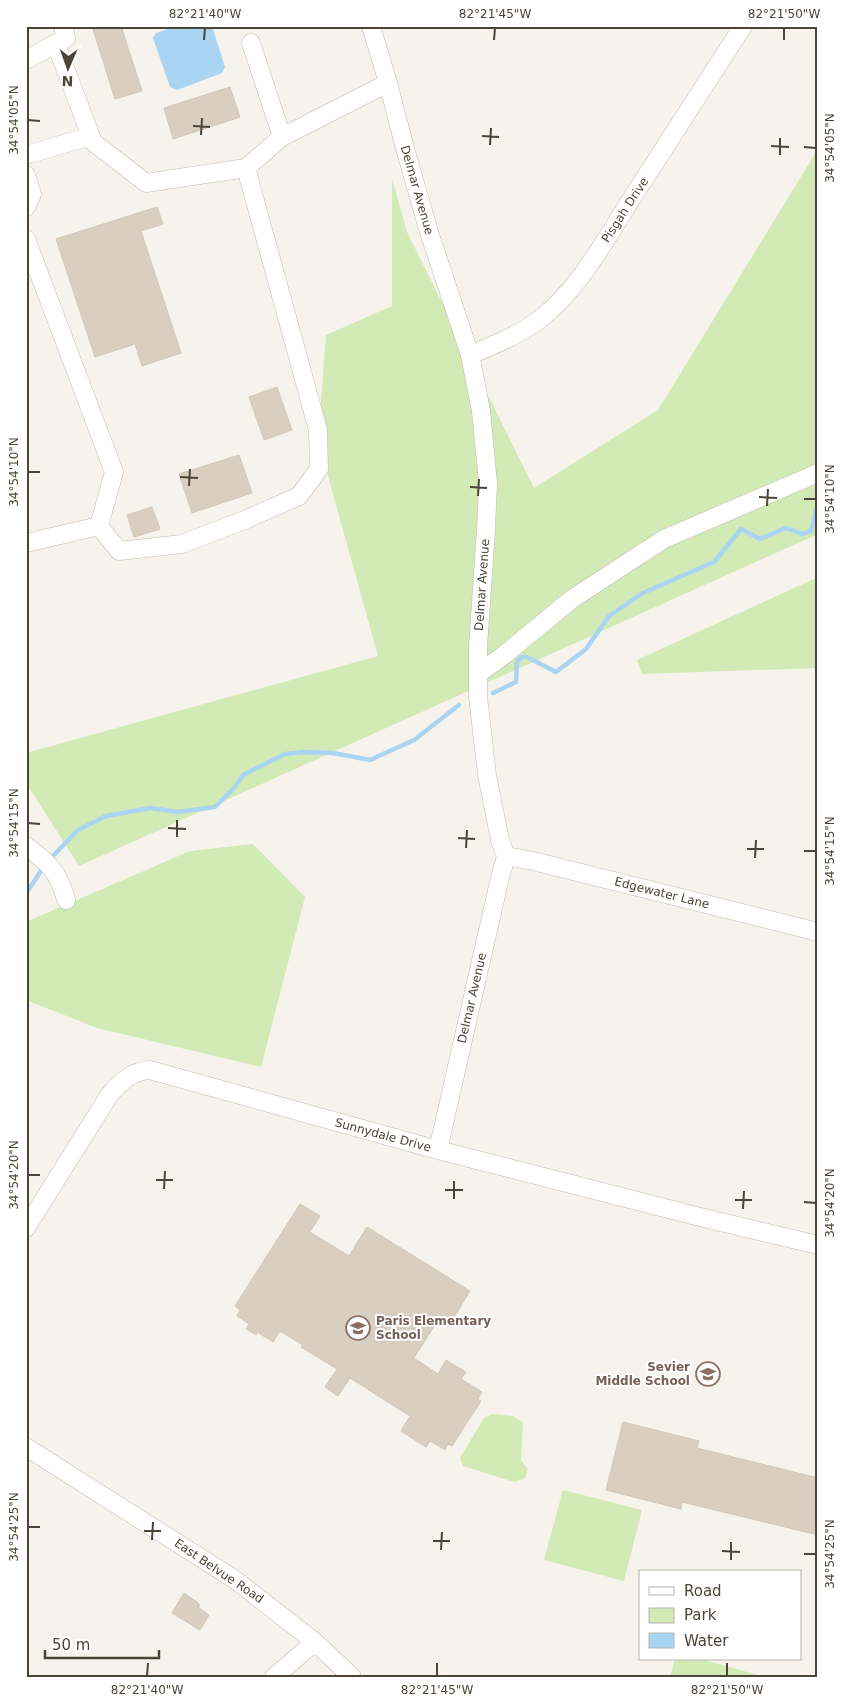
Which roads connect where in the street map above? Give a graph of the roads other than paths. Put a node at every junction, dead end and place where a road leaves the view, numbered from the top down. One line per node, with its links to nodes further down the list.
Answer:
1 (63, 26): 5 (street)
2 (370, 26): 7 (street, Delmar Avenue)
3 (742, 26): 15 (street, Pisgah Drive)
4 (252, 43): 9 (street)
5 (56, 44): 6 (street); 8 (street)
6 (26, 60)
7 (388, 82): 9 (street); 15 (street, Delmar Avenue)
8 (91, 136): 10 (street); 11 (street)
9 (282, 136): 11 (street)
10 (26, 155)
11 (246, 168): 17 (street)
12 (26, 175): 13 (street)
13 (26, 207)
14 (26, 239): 17 (street)
15 (470, 355): 19 (street, Delmar Avenue)
16 (818, 473): 19 (street)
17 (99, 526): 18 (street)
18 (26, 543)
19 (478, 674): 21 (street, Delmar Avenue)
20 (32, 851): 22 (street)
21 (506, 856): 23 (street, Edgewater Lane); 24 (street, Delmar Avenue)
22 (66, 900)
23 (818, 932)
24 (438, 1150): 25 (street, Sunnydale Drive); 26 (street, Sunnydale Drive)
25 (26, 1228)
26 (818, 1245)
27 (26, 1447): 28 (street, East Belvue Road)
28 (315, 1642): 29 (street); 30 (street, East Belvue Road)
29 (274, 1677)
30 (352, 1677)

